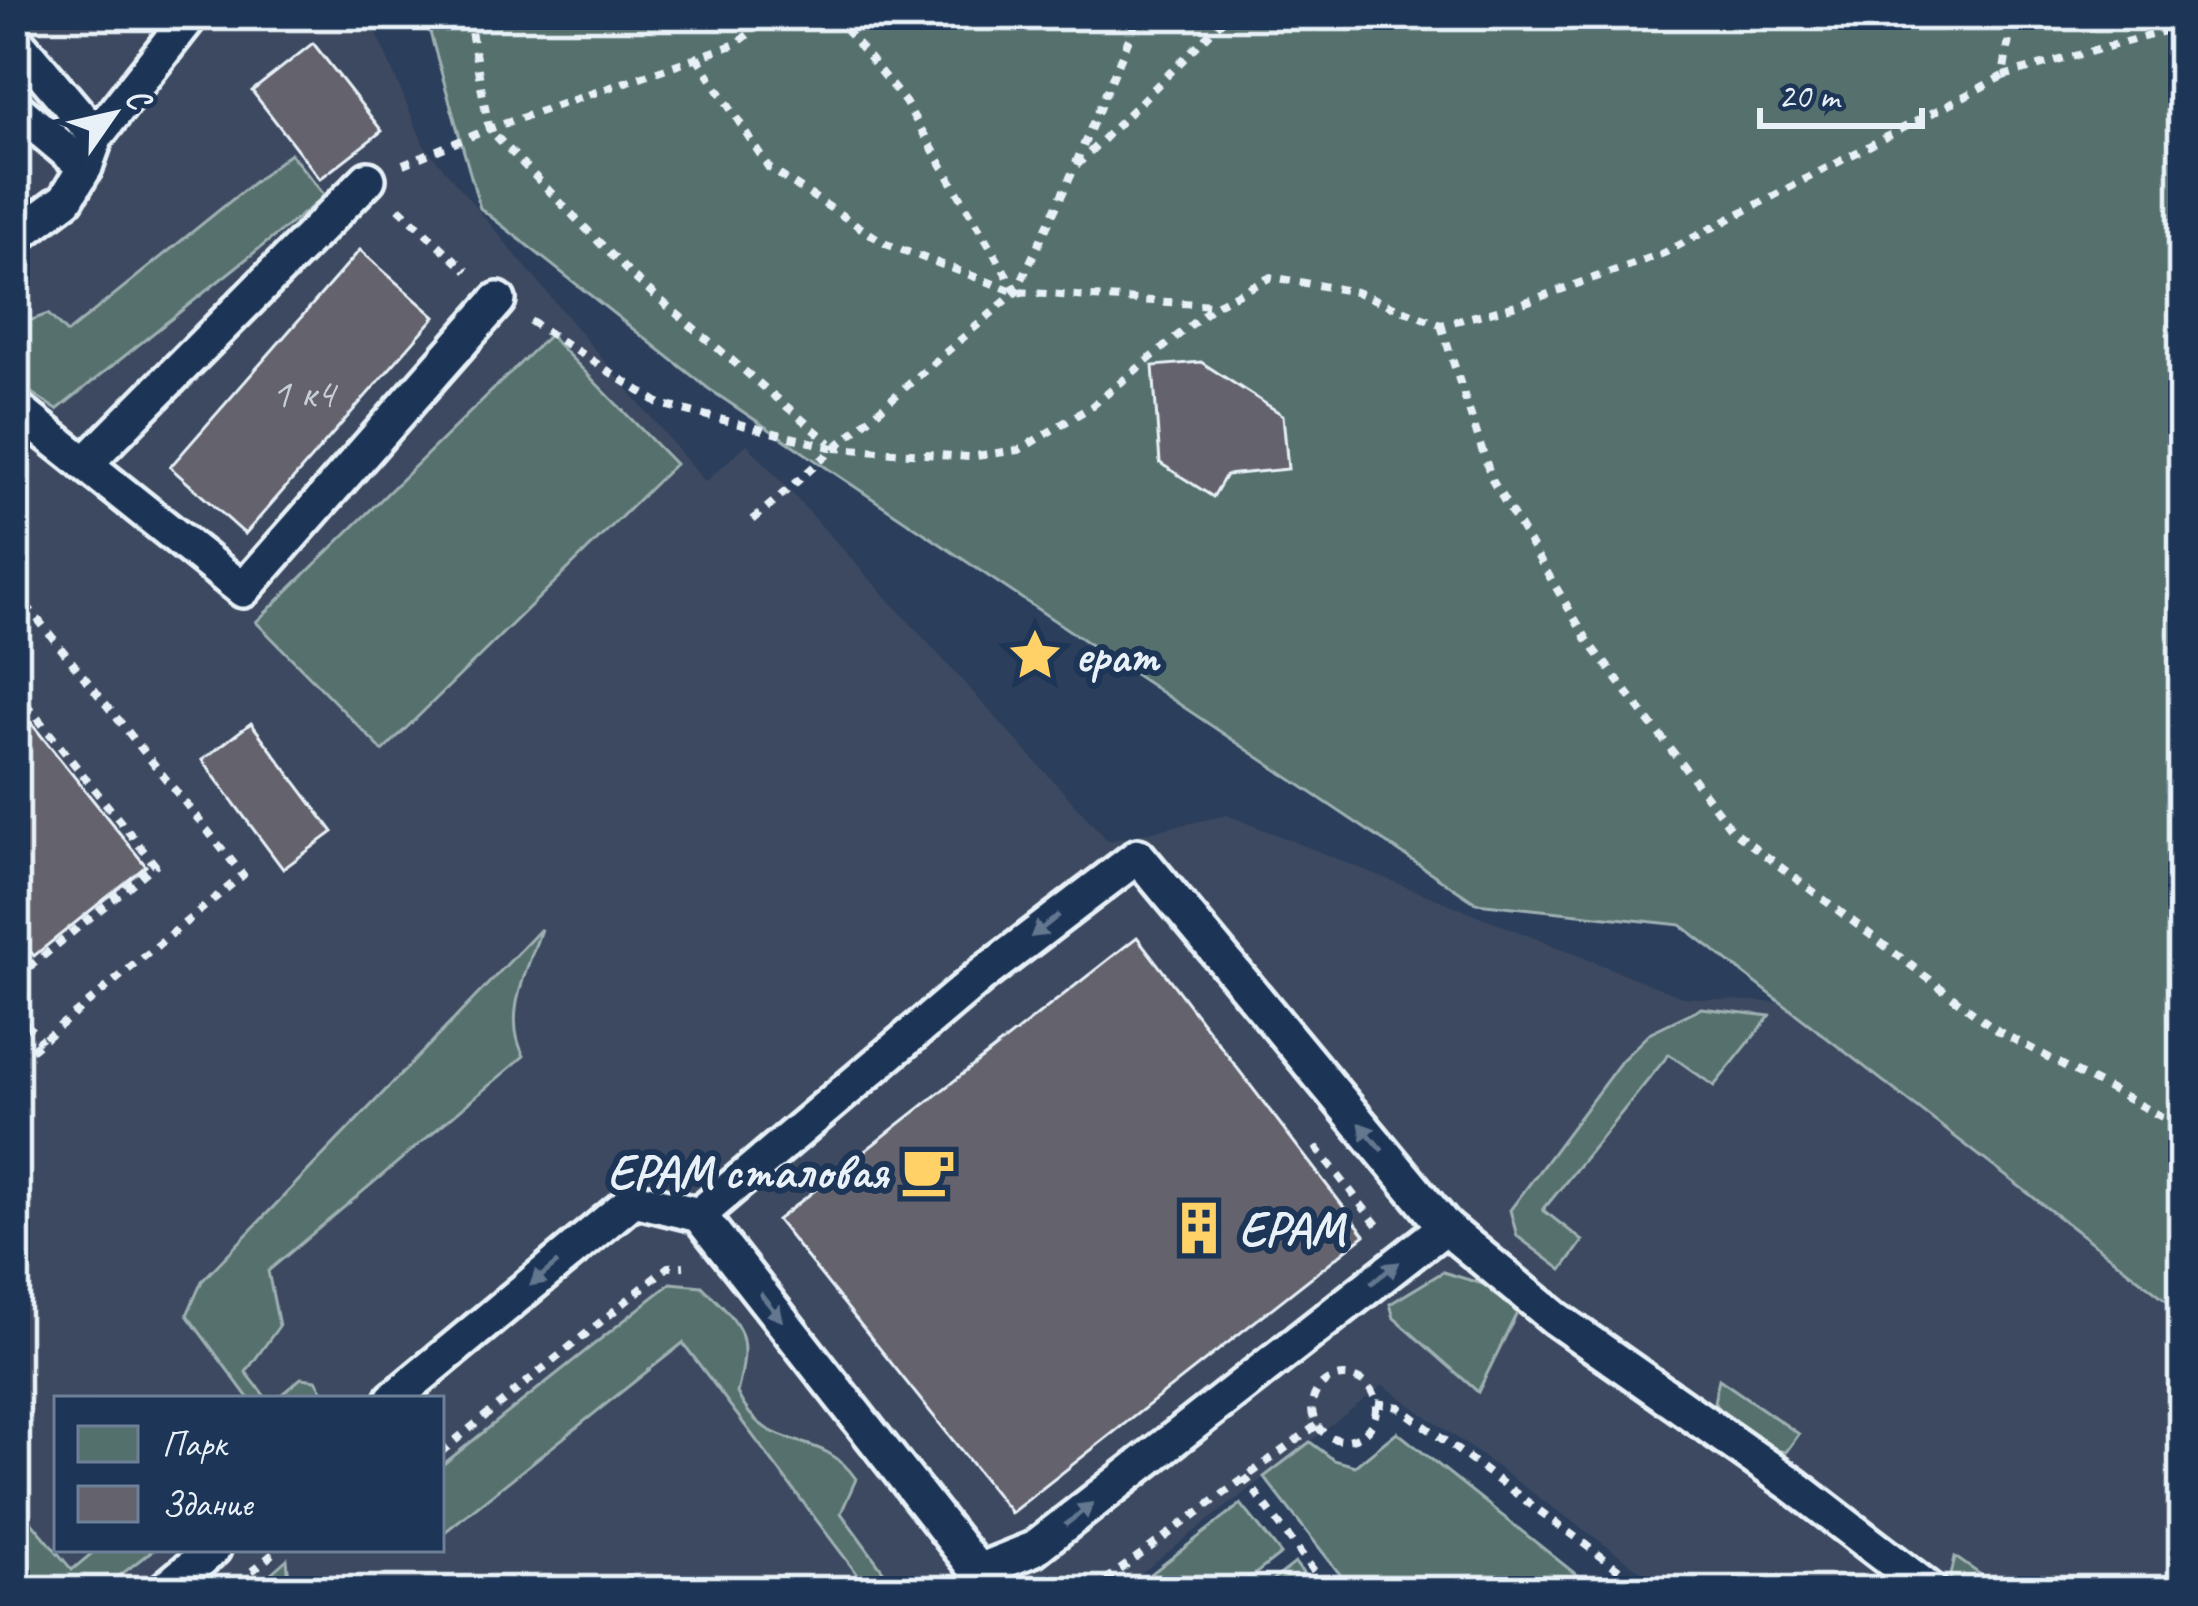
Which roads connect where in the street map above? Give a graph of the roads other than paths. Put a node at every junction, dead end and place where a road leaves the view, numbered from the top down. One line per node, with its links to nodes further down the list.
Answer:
1 (191, 15): 4 (lane)
2 (15, 40): 4 (lane)
3 (15, 108): 4 (lane)
4 (90, 152): 6 (lane)
5 (368, 179): 9 (lane)
6 (15, 237)
7 (498, 300): 9 (lane)
8 (15, 408): 9 (lane)
9 (85, 464)
10 (699, 1215): 11 (lane, one-way to 10); 12 (lane, one-way to 12); 14 (lane, one-way to 14)
11 (1445, 1227): 14 (lane, one-way to 11); 16 (lane)
12 (397, 1396)
13 (209, 1552): 15 (lane)
14 (982, 1581)
15 (163, 1591)
16 (1931, 1591)

